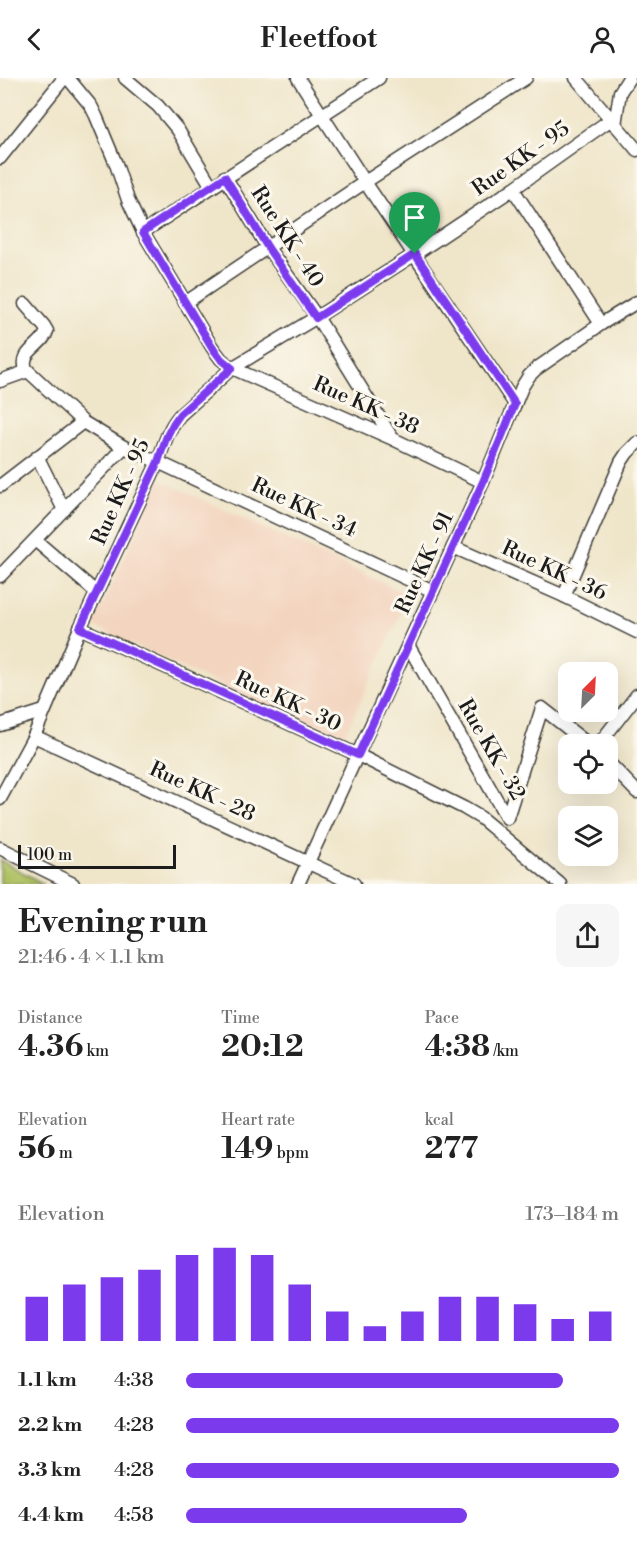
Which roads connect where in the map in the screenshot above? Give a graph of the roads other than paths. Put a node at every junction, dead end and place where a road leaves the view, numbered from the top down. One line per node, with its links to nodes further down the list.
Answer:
1 (66, 78): 11 (street); 16 (street)
2 (125, 78): 14 (street)
3 (298, 78): 8 (street)
4 (380, 78): 8 (street)
5 (526, 78): 13 (street)
6 (576, 78): 9 (street)
7 (629, 78): 9 (street)
8 (322, 116): 12 (street); 13 (street)
9 (613, 122): 10 (street); 15 (street, Rue KK - 95)
10 (637, 150)
11 (0, 158)
12 (225, 177): 14 (street); 17 (street, Rue KK - 40)
13 (365, 182): 17 (street); 18 (street)
14 (212, 187): 16 (street)
15 (513, 189): 18 (street, Rue KK - 95); 23 (street)
16 (143, 232): 20 (street)
17 (268, 248): 20 (street); 22 (street, Rue KK - 40)
18 (415, 254): 22 (street, Rue KK - 95); 27 (street)
19 (637, 302): 23 (street, Rue KK - 91)
20 (185, 303): 24 (street)
21 (25, 304): 25 (street)
22 (316, 318): 24 (street, Rue KK - 95); 29 (street, Rue KK - 40)
23 (601, 324): 27 (street, Rue KK - 91)
24 (232, 368): 29 (street, Rue KK - 38); 33 (street, Rue KK - 95)
25 (28, 371): 26 (street); 28 (street, Rue KK - 34)
26 (0, 381)
27 (515, 404): 34 (street, Rue KK - 91)
28 (83, 422): 31 (street, Rue KK - 34); 32 (street)
29 (393, 439): 34 (street, Rue KK - 38)
30 (637, 443): 42 (street)
31 (124, 447): 33 (street, Rue KK - 34); 36 (street)
32 (38, 458): 35 (street); 36 (street)
33 (158, 462): 40 (street, Rue KK - 34); 41 (street, Rue KK - 95)
34 (483, 482): 38 (street, Rue KK - 91)
35 (0, 486)
36 (64, 510): 37 (street)
37 (35, 540): 39 (street); 41 (street)
38 (453, 547): 40 (street, Rue KK - 91); 42 (street, Rue KK - 36)
39 (0, 576)
40 (433, 591): 45 (street, Rue KK - 91)
41 (97, 593): 43 (street, Rue KK - 95)
42 (564, 596): 44 (street, Rue KK - 36)
43 (80, 628): 47 (street, Rue KK - 95); 52 (street, Rue KK - 30)
44 (637, 632)
45 (408, 645): 49 (street, Rue KK - 32); 52 (street, Rue KK - 91)
46 (637, 695): 50 (street)
47 (44, 711): 48 (street); 51 (street, Rue KK - 95)
48 (0, 725)
49 (575, 734)
50 (607, 734)
51 (34, 736): 55 (street, Rue KK - 95); 57 (street, Rue KK - 28)
52 (358, 755): 57 (street, Rue KK - 91); 61 (street, Rue KK - 30)
53 (618, 772): 54 (street)
54 (637, 792)
55 (0, 799)
56 (0, 848): 58 (street)
57 (308, 863): 59 (street, Rue KK - 91); 60 (street, Rue KK - 28)
58 (73, 884)
59 (298, 884)
60 (354, 884)
61 (560, 884)

